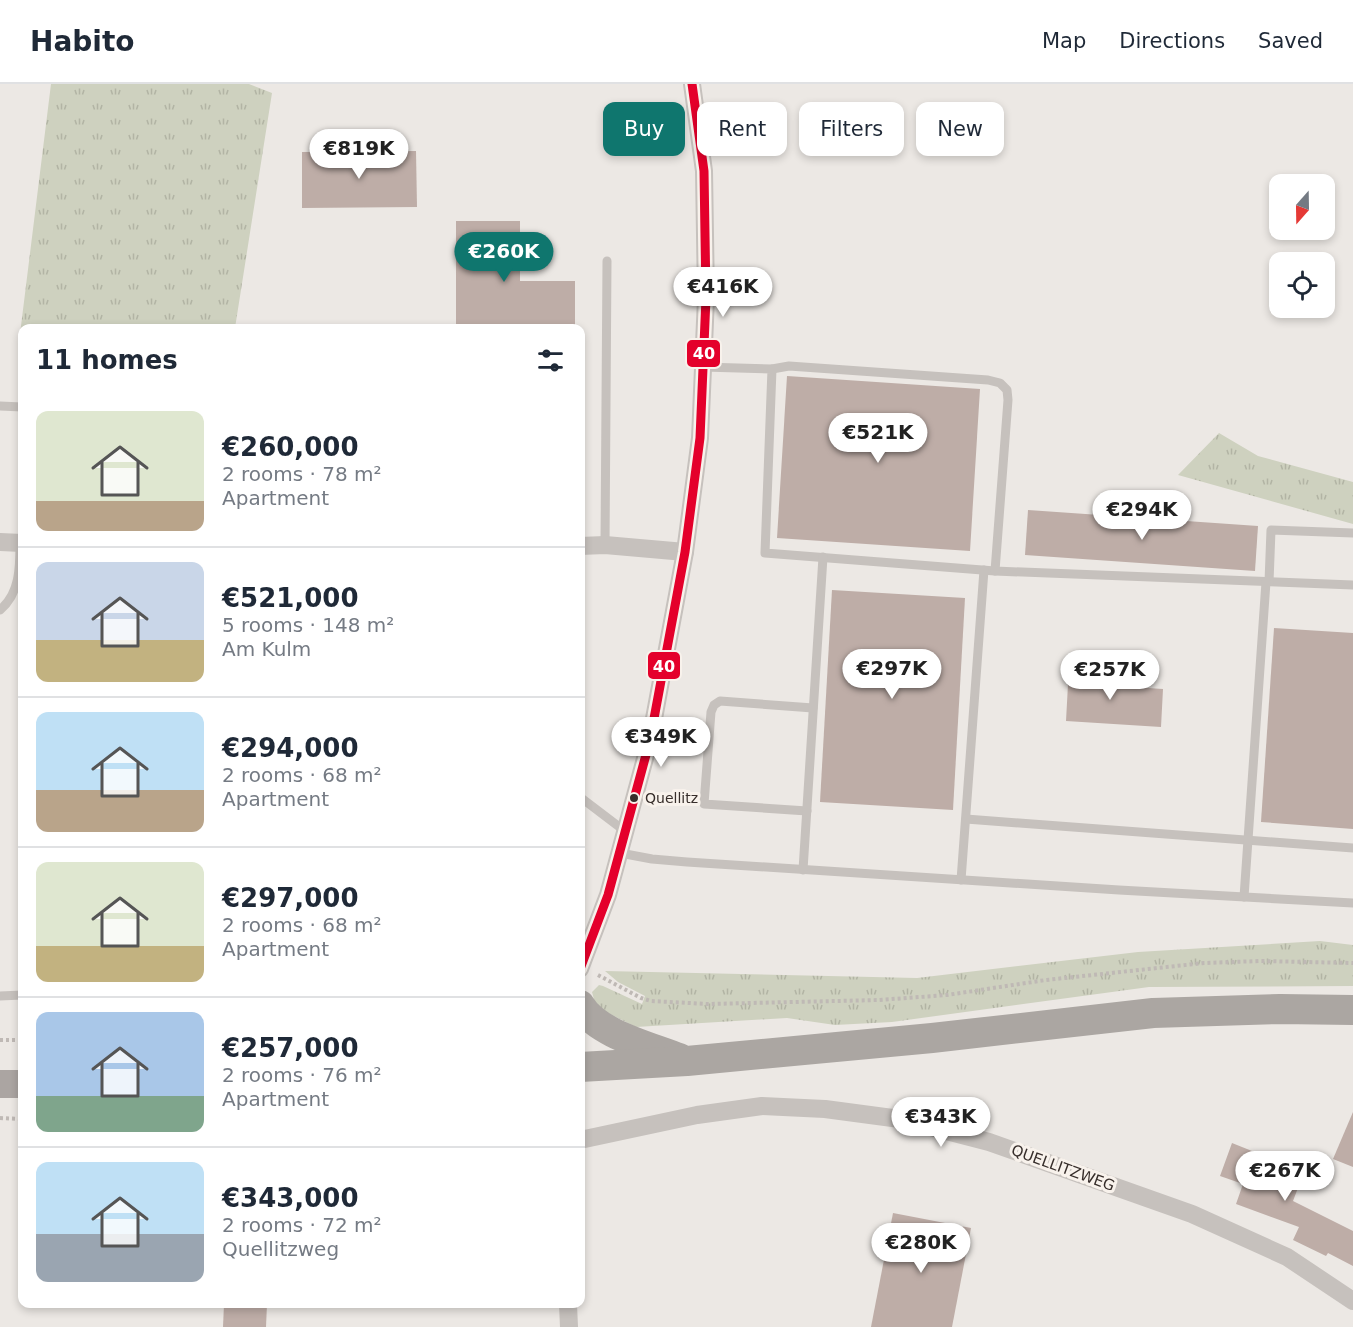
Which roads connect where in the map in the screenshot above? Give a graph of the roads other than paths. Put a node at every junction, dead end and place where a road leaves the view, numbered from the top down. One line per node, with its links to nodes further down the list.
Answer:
1 (692, 84): 3 (street)
2 (608, 261): 10 (lane)
3 (703, 367): 4 (lane); 12 (street)
4 (772, 369): 13 (lane); 15 (lane)
5 (0, 406): 6 (lane)
6 (18, 407)
7 (1353, 533): 17 (lane)
8 (0, 542): 9 (street)
9 (18, 543)
10 (605, 545): 11 (street); 12 (street)
11 (585, 546)
12 (685, 552): 24 (street)
13 (823, 557): 14 (lane); 20 (lane)
14 (984, 570): 15 (lane); 23 (lane)
15 (995, 571): 17 (lane)
16 (18, 581): 19 (lane)
17 (1268, 582): 18 (lane); 25 (lane)
18 (1353, 585)
19 (0, 610)
20 (813, 708): 22 (lane); 22 (lane)
21 (585, 801): 24 (lane)
22 (807, 811): 28 (lane)
23 (966, 819): 25 (lane); 29 (lane)
24 (626, 832): 27 (street)
25 (1248, 841): 26 (lane); 30 (lane)
26 (1353, 848)
27 (620, 853): 28 (lane); 32 (street)
28 (803, 870): 29 (lane)
29 (962, 880): 30 (lane)
30 (1244, 897): 31 (lane)
31 (1353, 903)
32 (585, 956)
33 (18, 995): 34 (lane)
34 (0, 996)
35 (1353, 1010): 37 (highway)
36 (585, 1012): 37 (highway)
37 (687, 1061): 38 (highway)
38 (585, 1067)
39 (0, 1084): 40 (main road)
40 (18, 1084)
41 (585, 1139): 42 (street, QUELLITZWEG)
42 (1353, 1301)
43 (568, 1308): 44 (street)
44 (569, 1327)

